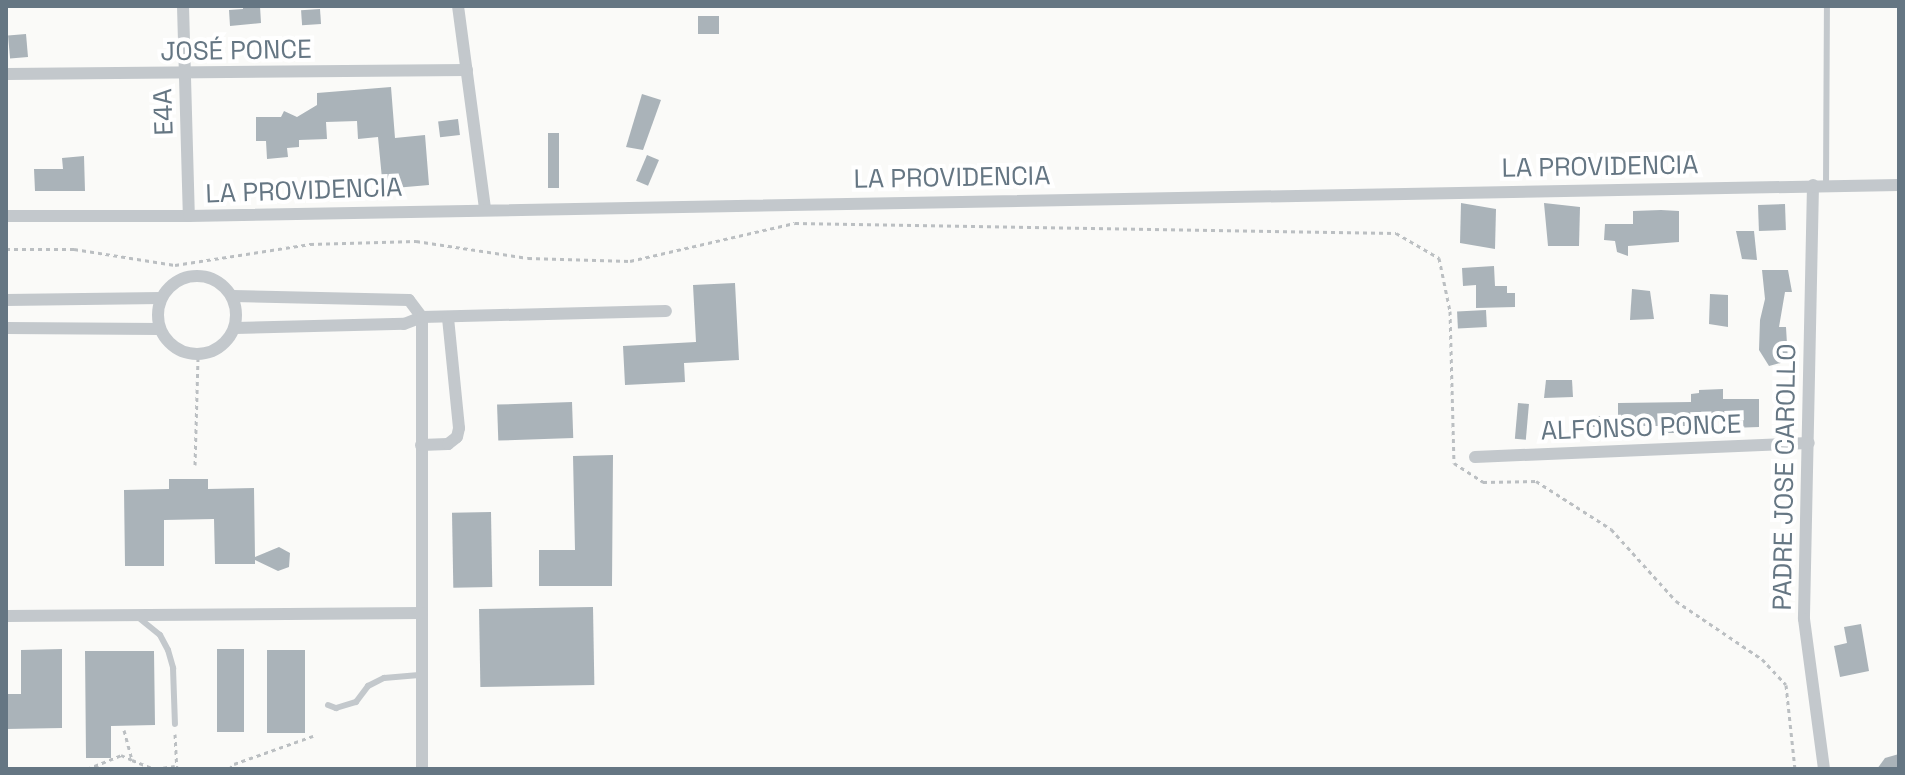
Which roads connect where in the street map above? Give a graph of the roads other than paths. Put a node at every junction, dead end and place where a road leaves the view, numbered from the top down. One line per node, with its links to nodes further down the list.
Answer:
1 (183, 6): 6 (street, E4A)
2 (458, 6): 4 (street)
3 (1827, 6): 7 (lane)
4 (467, 70): 6 (street, JOSÉ PONCE); 9 (street)
5 (6, 74): 6 (street, JOSÉ PONCE)
6 (185, 74): 11 (street, E4A)
7 (1820, 185): 8 (street, LA PROVIDENCIA); 9 (street, LA PROVIDENCIA); 21 (street, PADRE JOSE CAROLLO)
8 (1899, 185)
9 (485, 208): 11 (street, LA PROVIDENCIA)
10 (6, 216): 11 (street, LA PROVIDENCIA)
11 (189, 216)
12 (233, 296): 13 (street); 16 (street); 19 (street)
13 (161, 298): 14 (street); 20 (street)
14 (6, 300)
15 (666, 311): 17 (street)
16 (422, 317): 17 (street); 19 (street); 22 (street)
17 (448, 318): 22 (street)
18 (6, 328): 20 (street)
19 (235, 328): 20 (street)
20 (160, 329)
21 (1809, 443): 23 (street, ALFONSO PONCE); 31 (street, PADRE JOSE CAROLLO)
22 (421, 445): 24 (street)
23 (1475, 457)
24 (422, 613): 25 (street); 27 (street)
25 (137, 615): 26 (street); 29 (lane)
26 (6, 616)
27 (422, 675): 28 (lane); 30 (street)
28 (328, 705)
29 (175, 724)
30 (422, 769)
31 (1824, 769)

